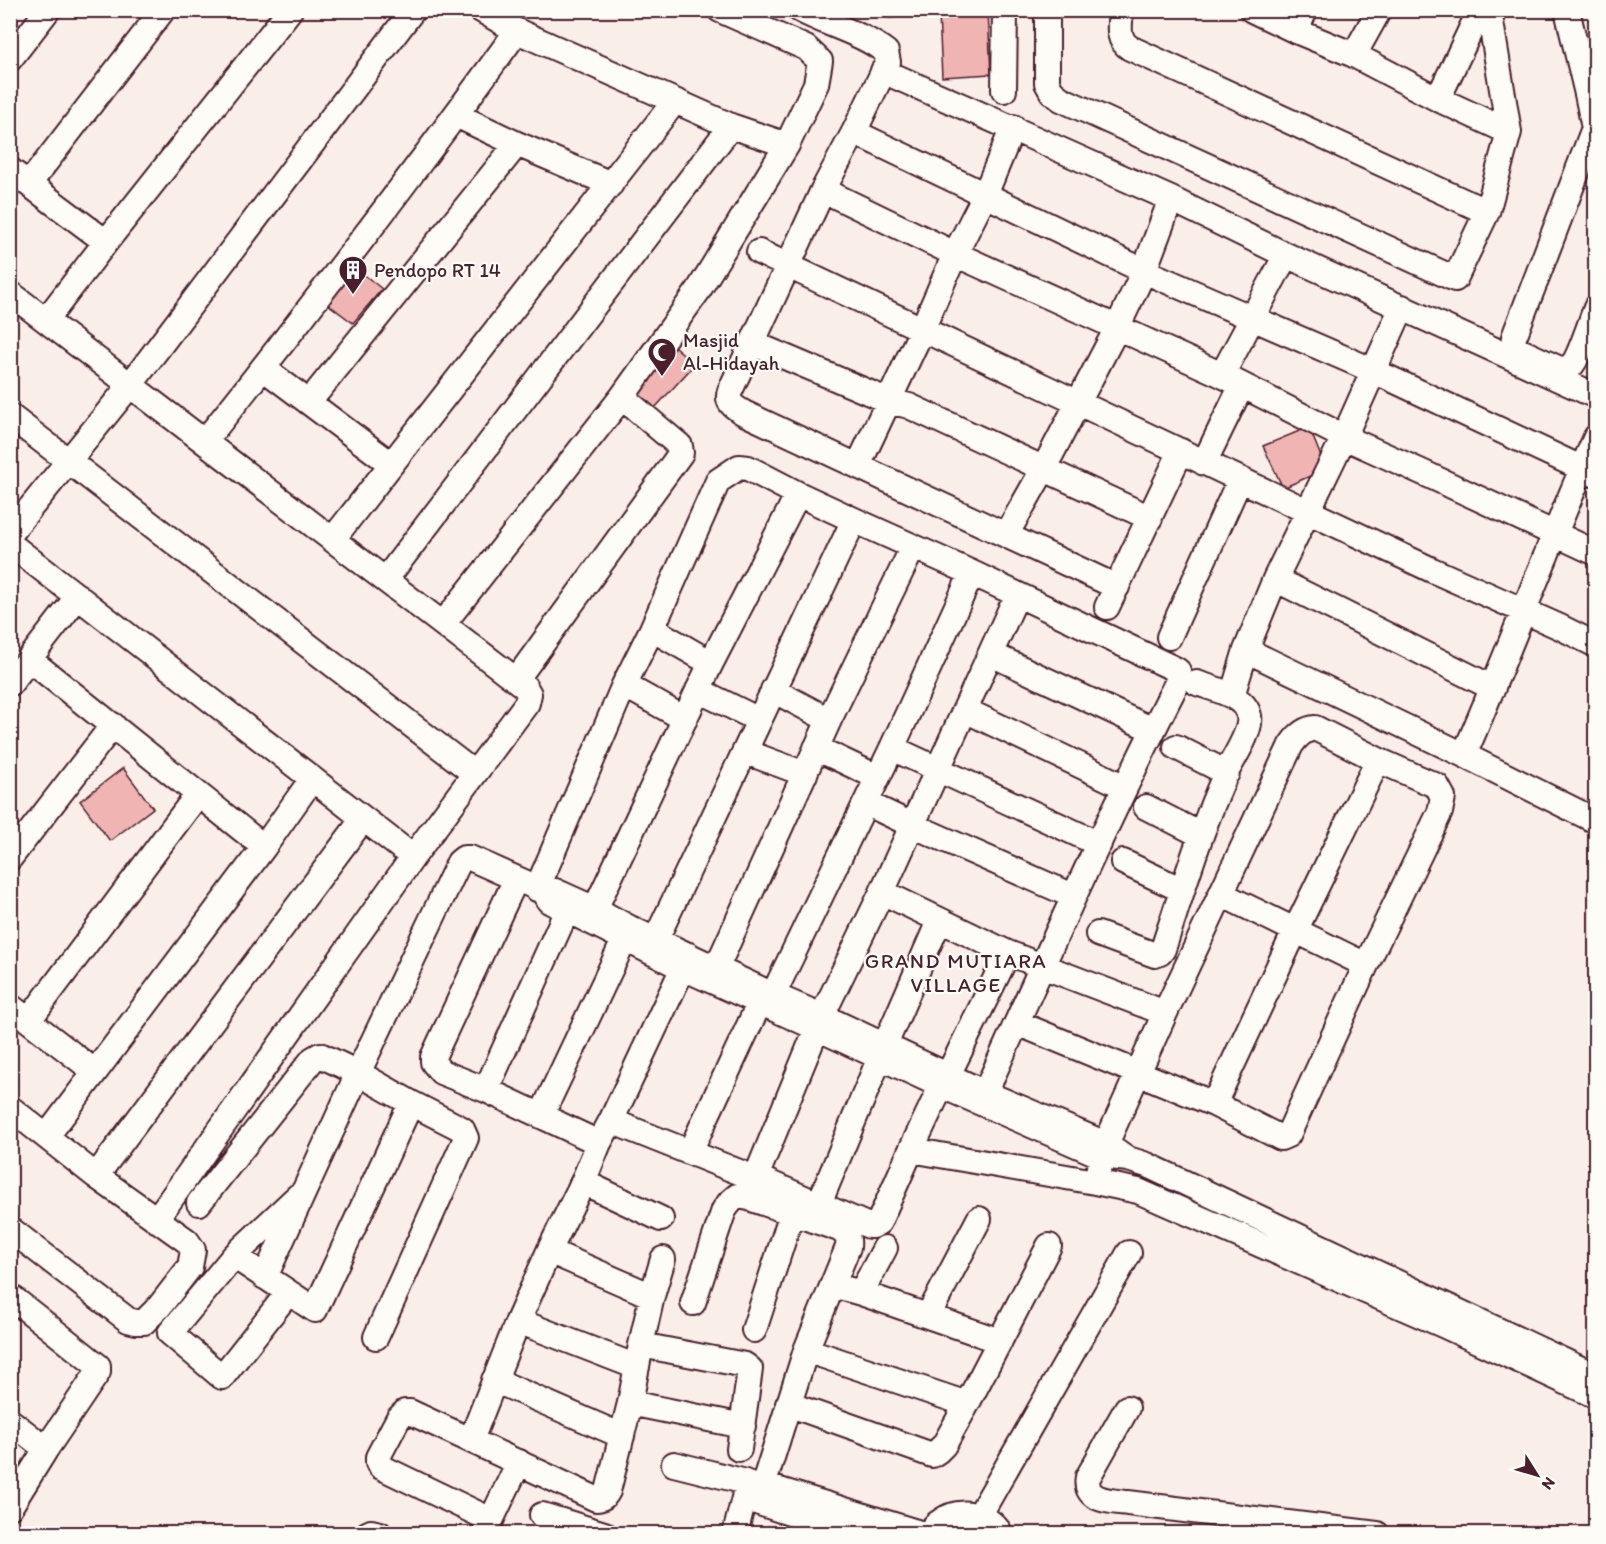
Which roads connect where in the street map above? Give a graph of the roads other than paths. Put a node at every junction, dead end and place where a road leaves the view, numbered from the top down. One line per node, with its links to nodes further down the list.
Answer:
1 (48, 10): 22 (street)
2 (163, 10): 36 (street)
3 (290, 10): 42 (street)
4 (413, 10): 59 (street)
5 (481, 10): 18 (street)
6 (720, 10): 20 (street)
7 (800, 10): 16 (street)
8 (1005, 10): 24 (street)
9 (1047, 10): 41 (street)
10 (1121, 10): 41 (street)
11 (1252, 10): 17 (street)
12 (1379, 10): 21 (street)
13 (1480, 10): 26 (street)
14 (1490, 10): 33 (street)
15 (1568, 10): 19 (street)
16 (821, 16): 20 (street); 23 (street)
17 (1300, 21): 21 (street)
18 (517, 31): 27 (street); 28 (street)
19 (1585, 41): 25 (street)
20 (806, 48): 35 (street)
21 (1354, 55): 26 (street)
22 (10, 59)
23 (882, 71): 30 (street); 32 (street)
24 (1004, 90)
25 (1592, 94): 31 (street)
26 (1438, 99): 33 (street)
27 (675, 101): 29 (street); 37 (street)
28 (456, 115): 34 (street); 56 (street)
29 (731, 126): 35 (street); 89 (street)
30 (1013, 128): 39 (street); 40 (street)
31 (1595, 128): 50 (street)
32 (854, 132): 38 (street); 39 (street)
33 (1509, 132): 41 (street)
34 (517, 144): 37 (street); 63 (street)
35 (787, 146): 61 (street)
36 (20, 177): 42 (street)
37 (611, 184): 72 (street)
38 (823, 190): 44 (street); 46 (street)
39 (985, 195): 44 (street); 47 (street)
40 (1171, 199): 45 (street); 47 (street)
41 (1487, 212)
42 (106, 242): 52 (street)
43 (759, 252): 46 (street)
44 (955, 254): 53 (street); 54 (street)
45 (1286, 255): 49 (street); 51 (street)
46 (788, 267): 54 (street); 55 (street)
47 (1144, 271): 51 (street); 53 (street)
48 (10, 292): 52 (street)
49 (1402, 307): 57 (street); 60 (street)
50 (1596, 308)
51 (1252, 319): 57 (street); 58 (street)
52 (46, 320): 59 (street)
53 (1117, 328): 58 (street); 64 (street)
54 (922, 330): 62 (street); 64 (street)
55 (752, 343): 62 (street); 73 (street)
56 (263, 368): 63 (street); 68 (street)
57 (1374, 371): 66 (street); 75 (street)
58 (1232, 380): 66 (street); 71 (street)
59 (131, 384): 68 (street); 70 (street)
60 (1596, 396)
61 (622, 397): 94 (street); 102 (street)
62 (889, 401): 73 (street); 74 (street)
63 (309, 402): 72 (street)
64 (1078, 404): 69 (street); 74 (street)
65 (10, 416): 70 (street)
66 (1344, 437): 78 (street); 82 (street)
67 (1596, 437): 75 (street)
68 (205, 441): 84 (street)
69 (1181, 451): 71 (street); 79 (street)
70 (68, 460): 81 (street); 124 (street)
71 (1204, 463): 76 (street)
72 (391, 464): 84 (street)
73 (858, 466): 83 (street)
74 (1044, 468): 79 (street); 83 (street)
75 (1588, 472): 82 (street)
76 (1240, 479): 78 (street); 96 (street)
77 (798, 494): 80 (street); 95 (street); 101 (street)
78 (1308, 511): 90 (street); 93 (street)
79 (1150, 518): 83 (street)
80 (854, 520): 86 (street); 108 (street)
81 (10, 533)
82 (1555, 534): 87 (street); 93 (street)
83 (1006, 535)
84 (333, 539): 89 (street)
85 (10, 543): 92 (street)
86 (912, 547): 88 (street); 113 (street)
87 (1596, 553)
88 (972, 573): 91 (street); 118 (street)
89 (386, 579): 94 (street)
90 (1275, 579): 98 (street); 106 (street)
91 (1017, 595): 99 (street); 115 (street)
92 (78, 596): 100 (street); 127 (street)
93 (1523, 611): 97 (street); 106 (street)
94 (443, 624): 102 (street)
95 (652, 628): 101 (street); 105 (street)
96 (1169, 637)
97 (1596, 645)
98 (1246, 650): 109 (street); 120 (street)
99 (991, 654): 110 (street); 115 (street)
100 (29, 659): 104 (street); 114 (street)
101 (711, 663): 107 (street)
102 (516, 680): 124 (street)
103 (1197, 683): 109 (street)
104 (10, 684)
105 (624, 685): 111 (street); 141 (street)
106 (1493, 688): 120 (street)
107 (698, 690): 111 (street); 112 (street)
108 (773, 690): 112 (street); 113 (street)
109 (1232, 696): 123 (street)
110 (965, 710): 122 (street); 128 (street)
111 (685, 719): 147 (street)
112 (759, 720): 119 (street)
113 (829, 720): 117 (street)
114 (112, 725): 129 (street); 139 (street)
115 (1153, 730): 128 (street)
116 (1176, 747): 123 (street)
117 (816, 748): 125 (street); 126 (street)
118 (892, 748): 122 (street); 126 (street)
119 (746, 752): 125 (street); 152 (street)
120 (1464, 755): 133 (street)
121 (1378, 760): 144 (street); 149 (street); 155 (street)
122 (937, 769): 134 (street); 136 (street)
123 (1227, 772): 135 (street)
124 (474, 773): 138 (street)
125 (805, 774): 157 (street)
126 (877, 777): 130 (street)
127 (312, 779): 132 (street); 137 (street)
128 (1125, 787): 136 (street)
129 (198, 794): 137 (street); 159 (street)
130 (866, 803): 134 (street); 158 (street)
131 (1146, 807): 135 (street)
132 (363, 819): 138 (street); 181 (street)
133 (1596, 821)
134 (912, 825): 143 (street); 145 (street)
135 (1201, 835): 142 (street)
136 (1099, 844): 145 (street)
137 (264, 847): 164 (street)
138 (413, 857): 192 (street)
139 (10, 858)
140 (1123, 862): 142 (street)
141 (532, 886): 146 (street); 165 (street); 168 (street)
142 (1182, 890): 151 (street)
143 (882, 892): 148 (street); 161 (street)
144 (1221, 894): 149 (street); 160 (street)
145 (1073, 896): 156 (street)
146 (569, 904): 147 (street); 150 (street); 168 (street)
147 (595, 909): 150 (street)
148 (939, 921): 153 (street); 163 (street)
149 (1296, 930): 155 (street); 171 (street)
150 (628, 934): 152 (street); 154 (street); 173 (street)
151 (1098, 934)
152 (656, 939): 154 (street)
153 (1008, 953): 156 (street); 167 (street)
154 (686, 962): 157 (street); 158 (street); 174 (street)
155 (1366, 965): 171 (street)
156 (1041, 966): 160 (street); 162 (street)
157 (716, 969): 158 (street)
158 (766, 996): 161 (street); 179 (street)
159 (20, 1013): 164 (street)
160 (1165, 1013): 166 (street)
161 (820, 1022): 163 (street); 182 (street)
162 (1017, 1023): 166 (street); 169 (street)
163 (883, 1051): 167 (street); 188 (street)
164 (94, 1071): 175 (street)
165 (358, 1073): 170 (street); 185 (street); 187 (street)
166 (1138, 1073): 171 (street); 178 (street)
167 (945, 1080): 169 (street); 177 (street); 178 (street)
168 (486, 1090): 173 (street)
169 (985, 1093): 178 (street)
170 (411, 1103): 202 (street); 211 (street)
171 (1214, 1104)
172 (10, 1107): 175 (street)
173 (542, 1116): 176 (street)
174 (611, 1121): 176 (street); 179 (street)
175 (46, 1136): 181 (street)
176 (598, 1143): 183 (street)
177 (911, 1150): 184 (street); 188 (street)
178 (1104, 1150): 180 (street); 184 (street)
179 (690, 1152): 182 (street)
180 (1138, 1162): 186 (street); 208 (street)
181 (96, 1176): 192 (street)
182 (756, 1177): 188 (street)
183 (583, 1182): 190 (street); 196 (street)
184 (1095, 1182): 186 (street)
185 (306, 1188): 198 (street); 200 (street)
186 (1138, 1191): 208 (street)
187 (199, 1203)
188 (819, 1204)
189 (792, 1213): 201 (street); 206 (street); 210 (street)
190 (661, 1219)
191 (979, 1219): 207 (street)
192 (156, 1220): 193 (street)
193 (10, 1229)
194 (1049, 1246): 212 (street)
195 (885, 1248): 203 (street)
196 (549, 1251): 205 (street); 209 (street)
197 (1129, 1253): 233 (street)
198 (234, 1256): 200 (street); 202 (street)
199 (663, 1259): 205 (street)
200 (265, 1277): 202 (street)
201 (833, 1285): 203 (street); 213 (street)
202 (288, 1293)
203 (861, 1293): 207 (street)
204 (10, 1296): 226 (street)
205 (652, 1296): 214 (street)
206 (693, 1304)
207 (928, 1316): 212 (street)
208 (1449, 1318): 215 (street); 217 (street)
209 (518, 1322): 214 (street); 216 (street)
210 (754, 1330)
211 (376, 1337)
212 (1000, 1341): 220 (street)
213 (806, 1350): 219 (street); 220 (street)
214 (639, 1356): 218 (street); 223 (street)
215 (1596, 1376)
216 (494, 1380): 224 (street); 225 (street)
217 (1596, 1396)
218 (630, 1403): 223 (street); 224 (street)
219 (788, 1404): 220 (street); 230 (street)
220 (967, 1404)
221 (1127, 1408): 235 (street)
222 (10, 1421): 226 (street)
223 (743, 1426): 227 (street)
224 (622, 1436): 228 (street)
225 (471, 1440): 228 (street); 234 (street)
226 (46, 1449): 231 (street)
227 (739, 1449)
228 (519, 1462): 234 (street)
229 (674, 1464): 230 (street)
230 (755, 1495): 239 (street); 240 (street); 241 (street)
231 (10, 1507)
232 (542, 1515): 238 (street)
233 (979, 1516): 242 (street); 243 (street)
234 (488, 1526)
235 (1274, 1527): 244 (street)
236 (367, 1533): 237 (street)
237 (380, 1533)
238 (604, 1533)
239 (735, 1533)
240 (854, 1533)
241 (923, 1533)
242 (928, 1533)
243 (1001, 1533)
244 (1377, 1533)

